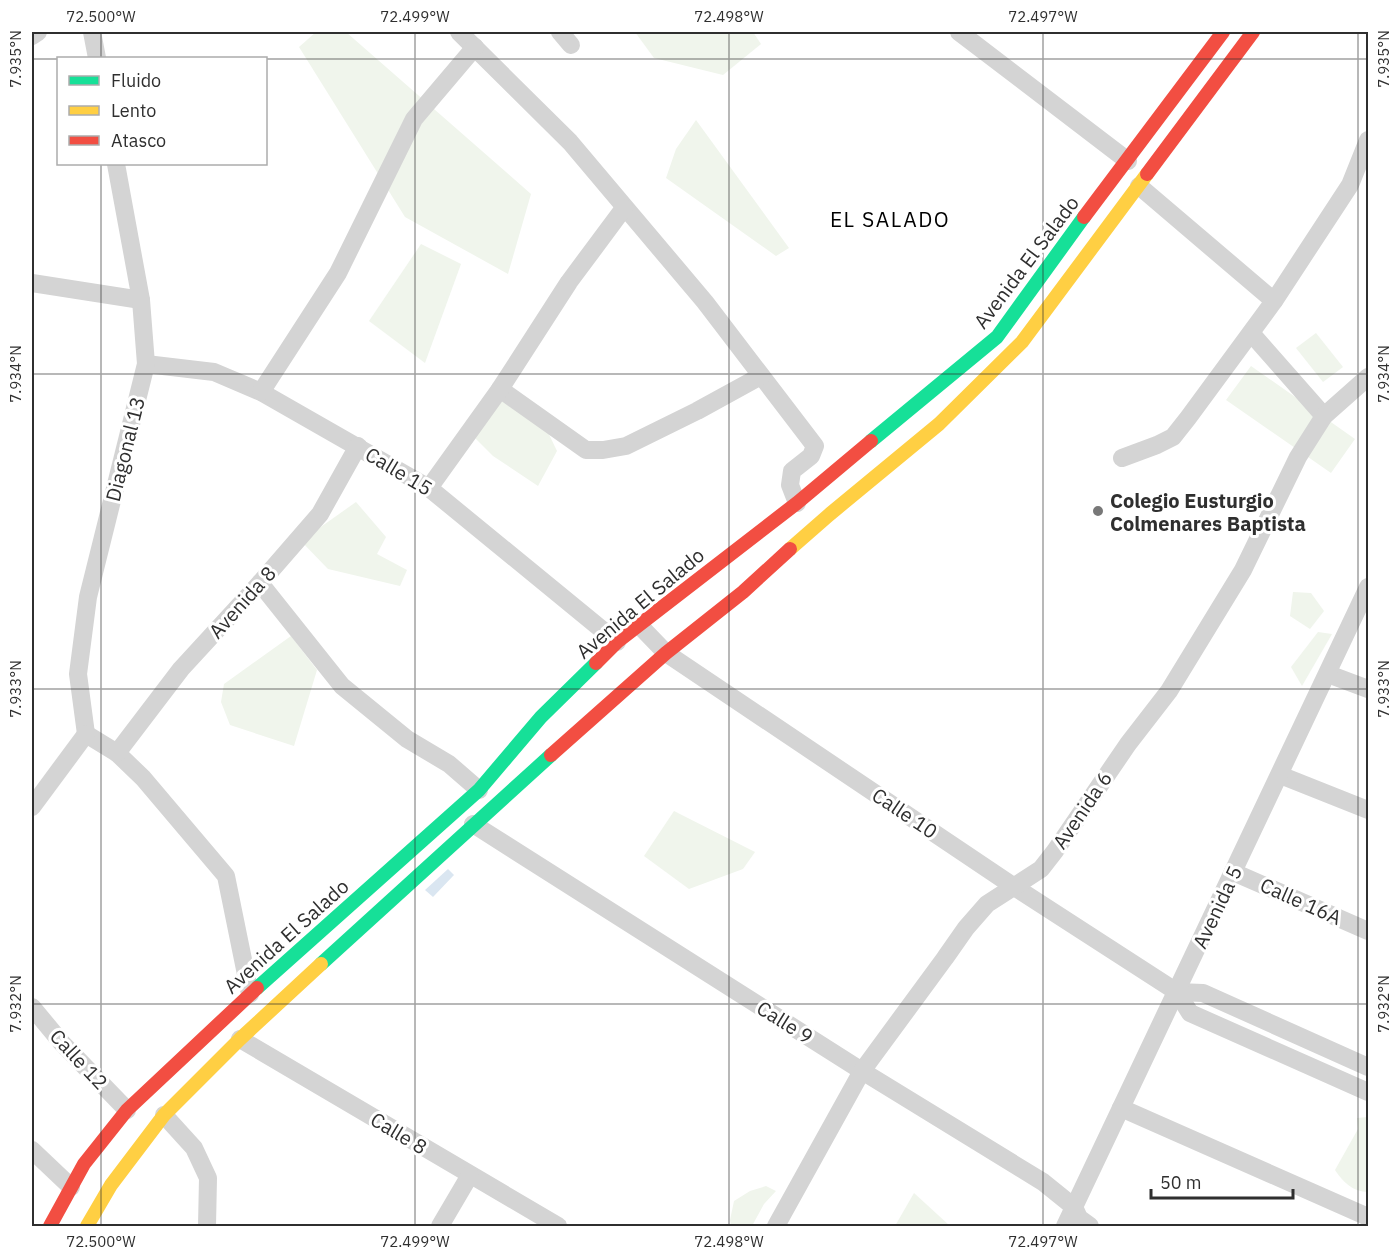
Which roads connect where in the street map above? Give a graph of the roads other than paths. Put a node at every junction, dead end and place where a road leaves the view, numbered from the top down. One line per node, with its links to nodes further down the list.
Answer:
1 (38, 32): 7 (street)
2 (92, 32): 9 (street)
3 (459, 32): 8 (street)
4 (959, 32): 11 (street)
5 (1223, 32): 11 (main road, Avenida El Salado)
6 (1253, 32): 13 (main road)
7 (32, 36)
8 (475, 47): 14 (street); 23 (street)
9 (97, 57)
10 (1368, 140): 17 (street)
11 (1128, 161): 28 (main road, Avenida El Salado)
12 (116, 165): 16 (street, Diagonal 13)
13 (1139, 186): 17 (street); 33 (main road)
14 (624, 208): 20 (street); 22 (street)
15 (32, 283): 16 (street)
16 (141, 300): 19 (street, Diagonal 13)
17 (1274, 301): 18 (street)
18 (1251, 333): 24 (street); 26 (street)
19 (146, 364): 23 (street, Calle 15); 36 (street, Diagonal 13)
20 (761, 376): 22 (street); 28 (street)
21 (1368, 377): 24 (street, Avenida 6)
22 (500, 389): 27 (street)
23 (261, 392): 25 (street, Calle 15)
24 (1324, 416): 44 (street, Avenida 6)
25 (358, 446): 27 (street, Calle 15); 29 (street, Avenida 8)
26 (1122, 458)
27 (429, 488): 32 (street, Calle 15)
28 (797, 502): 31 (main road, Avenida El Salado)
29 (260, 583): 37 (street, Avenida 8); 39 (street)
30 (1368, 587): 34 (street, Avenida 5)
31 (639, 625): 32 (main road, Avenida El Salado); 33 (street, Calle 10)
32 (617, 642): 39 (main road, Avenida El Salado)
33 (666, 653): 42 (main road); 44 (street, Calle 10)
34 (1328, 674): 35 (street); 38 (street, Avenida 5)
35 (1368, 689)
36 (86, 734): 37 (street); 40 (street)
37 (117, 753): 47 (street)
38 (1280, 775): 41 (street); 43 (street, Avenida 5)
39 (479, 790): 47 (main road, Avenida El Salado)
40 (32, 807)
41 (1368, 810)
42 (473, 824): 49 (main road); 51 (street, Calle 9)
43 (1233, 872): 45 (street, Calle 16A); 46 (street, Avenida 5)
44 (1013, 886): 46 (street, Calle 10); 51 (street, Avenida 6)
45 (1368, 931)
46 (1177, 992): 50 (street, Calle 10); 52 (street, Calle 10); 53 (street, Avenida 5)
47 (250, 994): 54 (main road, Avenida El Salado)
48 (32, 1007): 54 (street, Calle 12)
49 (240, 1039): 55 (main road); 57 (street, Calle 8)
50 (1368, 1067)
51 (862, 1071): 59 (street, Calle 9); 66 (street, Avenida 6)
52 (1368, 1092)
53 (1121, 1108): 59 (street, Avenida 5); 60 (street)
54 (127, 1110): 58 (main road, Avenida El Salado)
55 (164, 1115): 62 (main road); 63 (street)
56 (32, 1149): 58 (street)
57 (470, 1175): 64 (street); 65 (street, Calle 8)
58 (71, 1187): 61 (main road, Avenida El Salado)
59 (1074, 1207): 67 (street, Avenida 5); 68 (street, Calle 9)
60 (1368, 1217)
61 (50, 1227)
62 (87, 1227)
63 (207, 1227)
64 (440, 1227)
65 (558, 1227)
66 (776, 1227)
67 (1065, 1227)
68 (1090, 1227)

